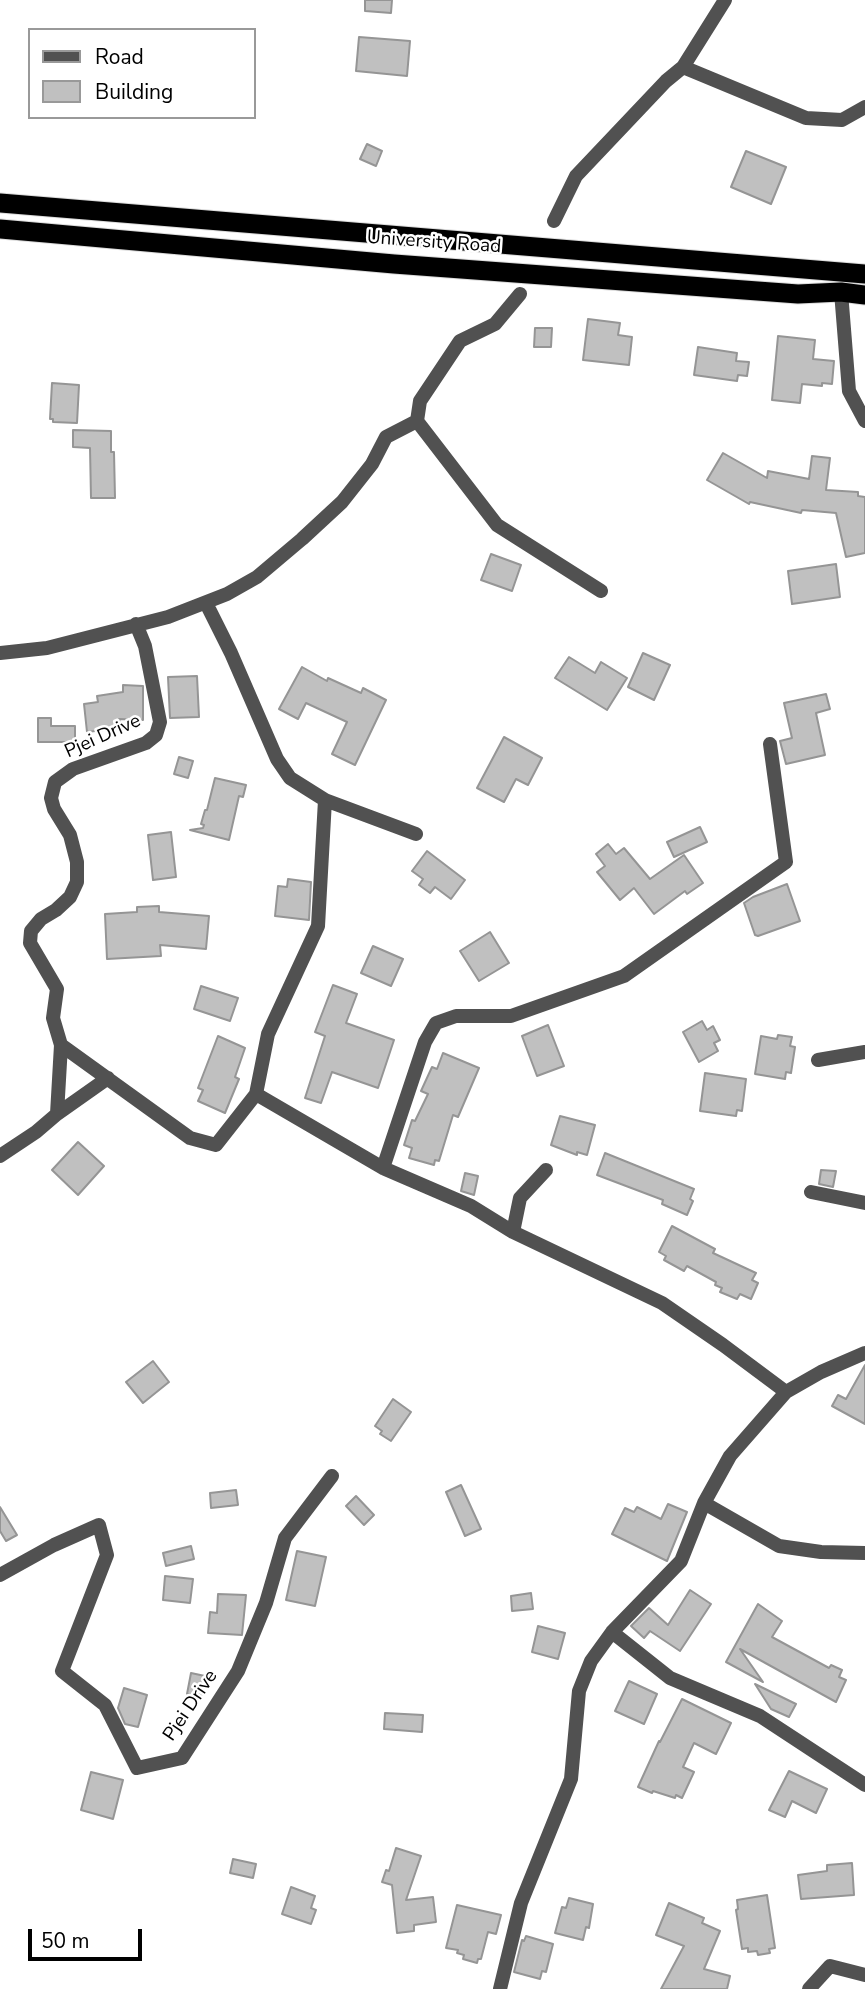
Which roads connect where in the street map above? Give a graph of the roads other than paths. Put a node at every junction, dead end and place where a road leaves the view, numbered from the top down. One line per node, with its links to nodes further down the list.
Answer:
1 (725, 0): 2 (street)
2 (683, 67): 3 (street); 5 (street)
3 (865, 107)
4 (0, 203): 7 (highway, University Road)
5 (554, 221)
6 (0, 229): 8 (highway, University Road)
7 (865, 274)
8 (841, 292): 10 (highway, University Road); 12 (street)
9 (520, 294): 11 (street)
10 (865, 295)
11 (417, 421): 13 (street); 14 (street)
12 (865, 421)
13 (601, 591)
14 (206, 603): 15 (street); 18 (street)
15 (136, 624): 16 (street); 20 (street, Pjei Drive)
16 (0, 653)
17 (770, 744): 27 (street)
18 (325, 800): 19 (street); 24 (street)
19 (416, 834)
20 (61, 1045): 23 (street); 25 (street, Pjei Drive)
21 (865, 1052): 22 (street)
22 (818, 1060)
23 (108, 1079): 24 (street); 25 (street)
24 (256, 1094): 27 (street)
25 (57, 1114): 26 (street)
26 (0, 1156)
27 (383, 1168): 31 (street)
28 (546, 1170): 31 (street)
29 (811, 1192): 30 (street)
30 (865, 1203)
31 (513, 1231): 33 (street)
32 (865, 1353): 33 (street)
33 (786, 1392): 35 (street)
34 (332, 1476): 37 (street, Pjei Drive)
35 (704, 1503): 36 (street); 38 (street)
36 (865, 1553)
37 (0, 1575)
38 (612, 1632): 39 (street); 41 (street)
39 (865, 1785)
40 (865, 1975): 42 (street)
41 (500, 1989)
42 (809, 1989)

